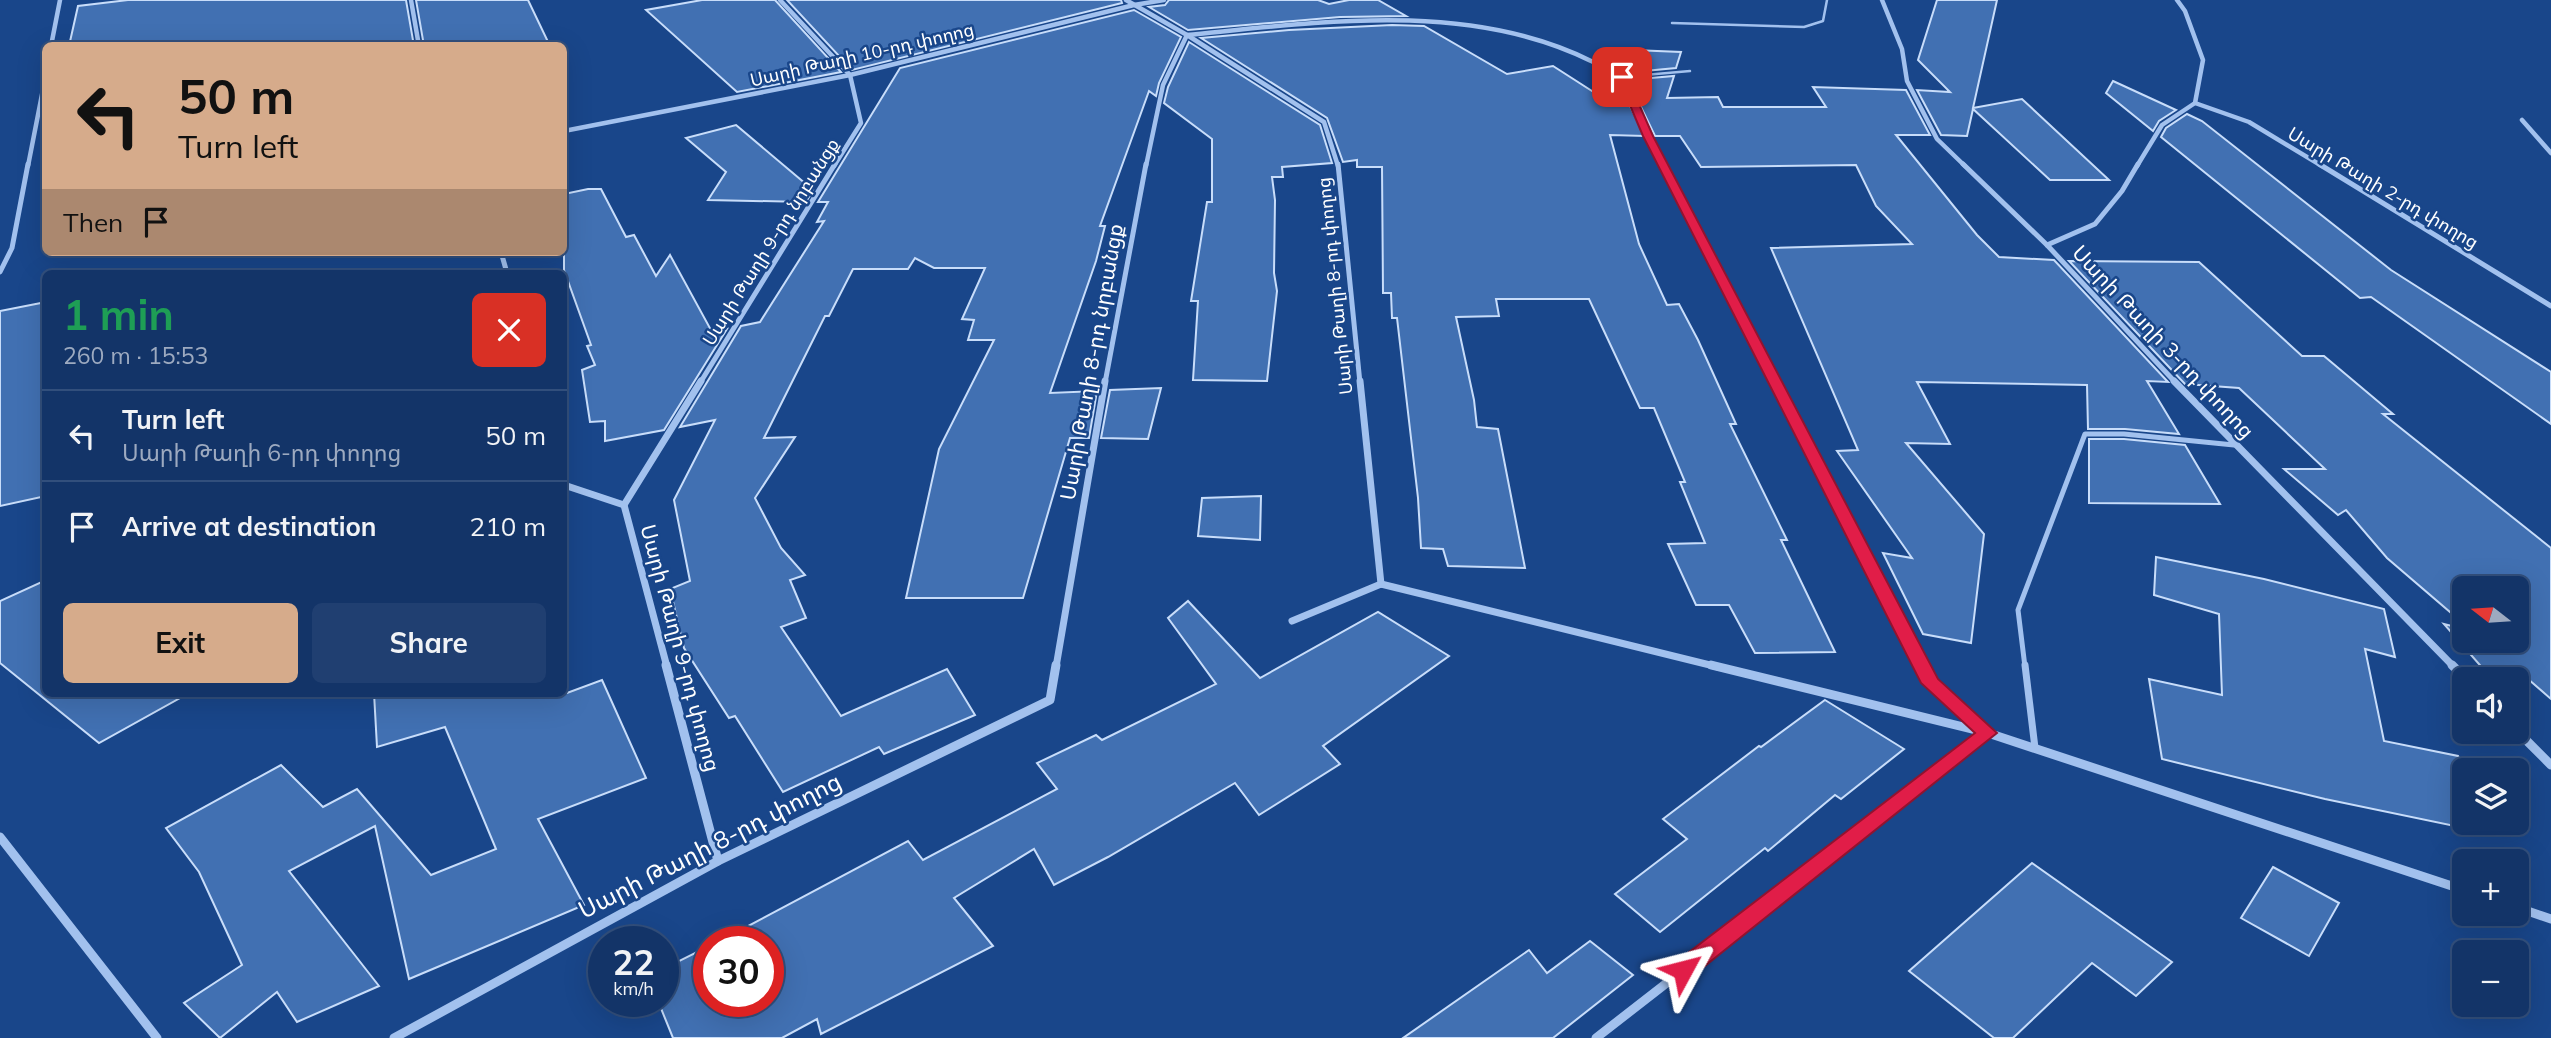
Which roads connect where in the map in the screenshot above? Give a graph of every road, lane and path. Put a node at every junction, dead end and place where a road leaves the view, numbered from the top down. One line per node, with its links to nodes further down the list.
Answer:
1 (60, 0): 12 (street)
2 (411, 0): 13 (street)
3 (780, 0): 15 (street, Սարի Թաղի 9-րդ նրբանցք)
4 (1126, 0): 9 (street, Սարի Թաղի 8-րդ փողոց)
5 (1164, 0): 9 (street, Սարի Թաղի 10-րդ փողոց)
6 (1827, 0): 10 (lane)
7 (1882, 0): 22 (street, Սարի Թաղի 3-րդ փողոց)
8 (2177, 0): 18 (street)
9 (1134, 5): 11 (street, Սարի Թաղի 8-րդ փողոց); 15 (street, Սարի Թաղի 10-րդ փողոց)
10 (1672, 23)
11 (1187, 35): 16 (street); 28 (street, Սարի Թաղի 8-րդ փողոց); 31 (street, Սարի Թաղի 8-րդ նրբանցք)
12 (52, 42)
13 (418, 42)
14 (1690, 71): 16 (lane)
15 (849, 75): 20 (street, Սարի Թաղի 10-րդ փողոց); 27 (street, Սարի Թաղի 9-րդ նրբանցք)
16 (1622, 77): 32 (street)
17 (42, 94): 23 (street)
18 (2195, 103): 22 (street); 24 (street, Սարի Թաղի 2-րդ փողոց)
19 (2522, 120): 21 (street)
20 (567, 130)
21 (2551, 153)
22 (2047, 245): 25 (street, Սարի Թաղի 3-րդ փողոց)
23 (0, 272)
24 (2551, 306)
25 (2234, 444): 30 (street, Սարի Թաղի 3-րդ փողոց); 34 (lane)
26 (567, 486): 27 (street, Սարի Թաղի 9-րդ փողոց)
27 (624, 505): 37 (street, Սարի Թաղի 9-րդ փողոց)
28 (1381, 584): 29 (street); 32 (street)
29 (1292, 621)
30 (2454, 667)
31 (1051, 700): 37 (street, Սարի Թաղի 8-րդ փողոց)
32 (1988, 733): 34 (street); 43 (street)
33 (2529, 743): 35 (street)
34 (2035, 748): 38 (street)
35 (2551, 765)
36 (0, 837): 41 (street)
37 (718, 861): 42 (street, Սարի Թաղի 8-րդ փողոց)
38 (2452, 886)
39 (2529, 911): 40 (street)
40 (2551, 919)
41 (157, 1038)
42 (394, 1038)
43 (1596, 1038)

